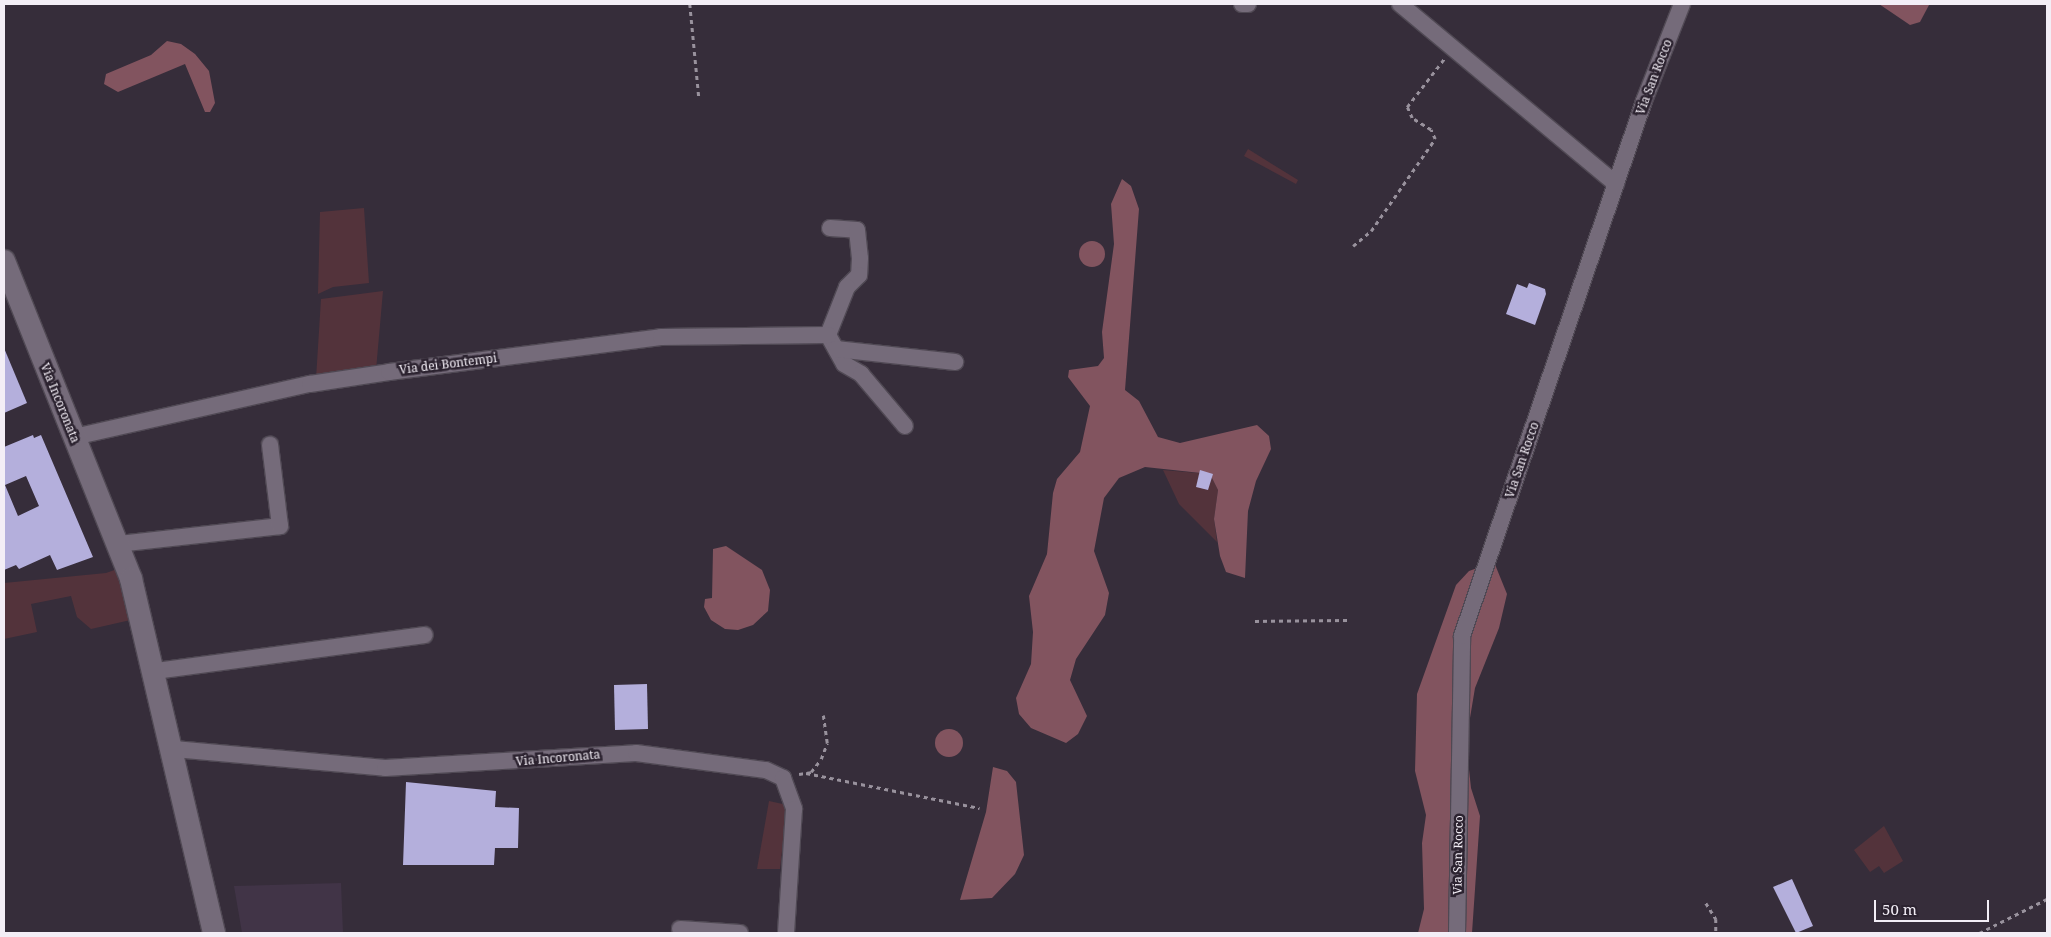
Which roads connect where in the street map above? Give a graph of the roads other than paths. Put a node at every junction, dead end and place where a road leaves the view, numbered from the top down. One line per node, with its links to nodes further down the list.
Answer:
1 (1242, 4): 2 (street)
2 (1248, 4)
3 (1400, 4): 5 (street)
4 (1682, 4): 5 (street, Via San Rocco)
5 (1616, 184): 21 (street, Via San Rocco)
6 (830, 228): 8 (street)
7 (4, 261): 11 (main road, Via Incoronata)
8 (832, 342): 9 (street, Via dei Bontempi); 10 (street); 11 (street, Via dei Bontempi)
9 (955, 362)
10 (905, 426)
11 (74, 437): 13 (main road, Via Incoronata)
12 (270, 445): 13 (street)
13 (118, 544): 15 (main road, Via Incoronata)
14 (425, 635): 15 (street)
15 (155, 671): 16 (main road, Via Incoronata)
16 (174, 749): 18 (main road, Via Incoronata); 20 (street, Via Incoronata)
17 (680, 929): 19 (street)
18 (214, 933)
19 (740, 933)
20 (786, 933)
21 (1456, 933)

